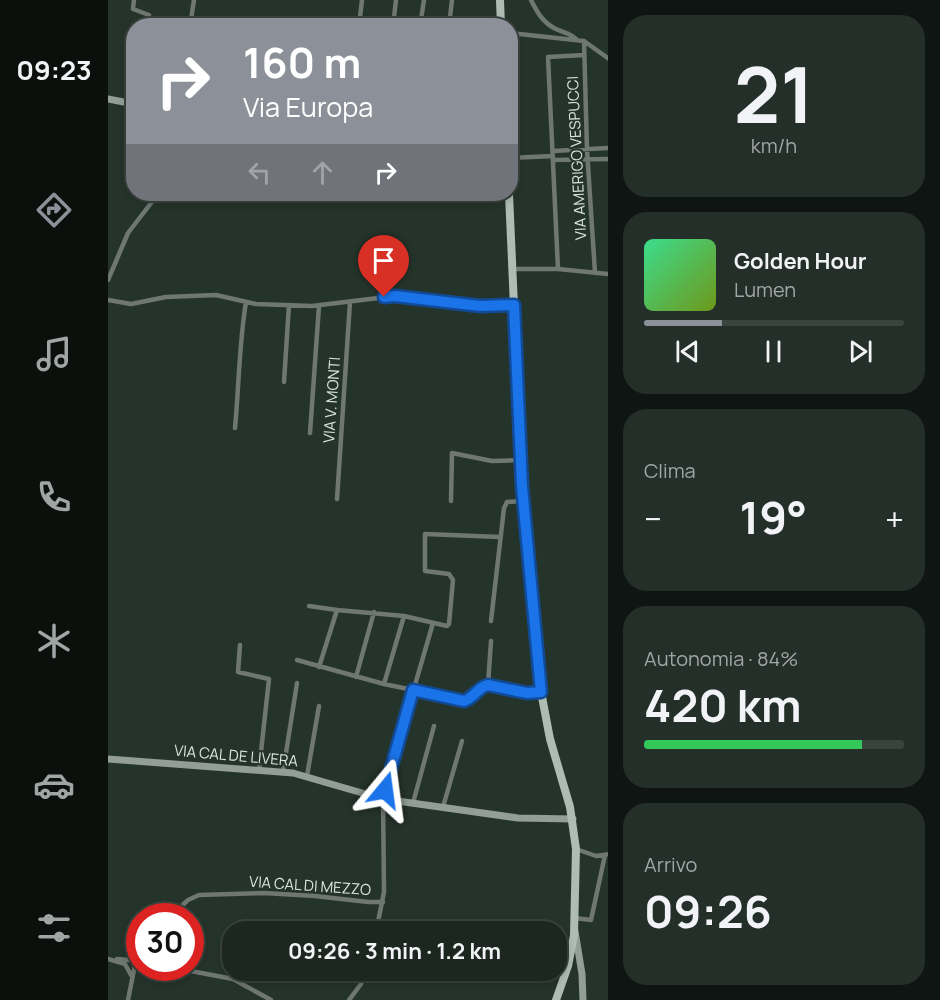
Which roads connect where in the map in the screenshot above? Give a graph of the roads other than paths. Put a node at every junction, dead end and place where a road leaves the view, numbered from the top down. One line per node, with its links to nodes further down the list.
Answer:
1 (134, 0): 9 (street)
2 (194, 0): 10 (street)
3 (362, 0): 11 (street)
4 (396, 0): 12 (street)
5 (424, 0): 13 (street)
6 (452, 0): 14 (street)
7 (500, 0): 15 (main road)
8 (531, 0): 17 (street)
9 (149, 15)
10 (191, 18)
11 (360, 18)
12 (394, 18)
13 (421, 18)
14 (450, 18)
15 (501, 18)
16 (518, 34): 17 (street)
17 (577, 41): 18 (street)
18 (584, 41): 19 (street, VIA AMERIGO VESPUCCI); 20 (street)
19 (584, 55): 24 (street, VIA AMERIGO VESPUCCI); 25 (street)
20 (608, 58)
21 (108, 99): 22 (street)
22 (126, 102)
23 (608, 148): 24 (street)
24 (587, 150): 25 (street); 28 (street, VIA AMERIGO VESPUCCI)
25 (553, 156): 26 (street); 28 (street); 32 (street)
26 (518, 158)
27 (608, 159): 28 (street)
28 (588, 160): 33 (street, VIA AMERIGO VESPUCCI)
29 (153, 201): 35 (street)
30 (509, 201): 31 (main road)
31 (512, 269): 32 (street); 40 (main road)
32 (558, 269): 33 (street)
33 (595, 273): 34 (street)
34 (608, 274)
35 (108, 280)
36 (108, 300): 37 (street)
37 (246, 302): 39 (street); 43 (street)
38 (350, 302): 40 (street); 41 (street); 46 (street, VIA V. MONTI)
39 (289, 305): 41 (street); 42 (street)
40 (514, 305): 45 (main road)
41 (319, 306): 44 (street)
42 (284, 382)
43 (235, 428)
44 (310, 433)
45 (520, 460): 47 (street); 48 (main road)
46 (337, 499)
47 (451, 501)
48 (523, 501): 49 (street); 65 (main road)
49 (500, 537): 54 (street); 55 (street)
50 (309, 606): 51 (street)
51 (337, 610): 52 (street); 59 (street)
52 (374, 612): 53 (street); 60 (street)
53 (404, 616): 55 (street); 62 (street)
54 (491, 621)
55 (432, 623): 64 (street)
56 (491, 640): 63 (street)
57 (240, 645): 70 (street)
58 (297, 660): 59 (street)
59 (319, 667): 60 (street)
60 (356, 677): 62 (street)
61 (297, 683): 71 (street)
62 (384, 684): 64 (street)
63 (488, 685): 64 (street); 65 (street)
64 (413, 690): 73 (street)
65 (541, 692): 76 (main road)
66 (319, 706): 72 (street)
67 (434, 726): 74 (street)
68 (462, 741): 75 (street)
69 (108, 759): 70 (street, VIA CAL DE LIVERA)
70 (259, 771): 71 (street, VIA CAL DE LIVERA)
71 (283, 772): 72 (street, VIA CAL DE LIVERA)
72 (307, 776): 73 (street, VIA CAL DE LIVERA)
73 (383, 799): 74 (street, VIA CAL DE LIVERA); 79 (street)
74 (413, 803): 75 (street, VIA CAL DE LIVERA)
75 (442, 807): 76 (street, VIA CAL DE LIVERA)
76 (573, 819): 77 (main road)
77 (576, 849): 78 (street); 81 (main road)
78 (607, 855): 81 (street)
79 (383, 902): 80 (street, VIA CAL DI MEZZO); 82 (street)
80 (185, 903)
81 (575, 918): 83 (main road)
82 (379, 921)
83 (575, 928): 94 (main road); 95 (street)
84 (108, 959): 85 (street); 86 (street)
85 (126, 960)
86 (126, 965)
87 (204, 973): 90 (street)
88 (131, 981): 91 (street)
89 (362, 981): 93 (street)
90 (263, 998): 92 (street)
91 (128, 1000)
92 (271, 1000)
93 (349, 1000)
94 (556, 1000)
95 (583, 1000)

